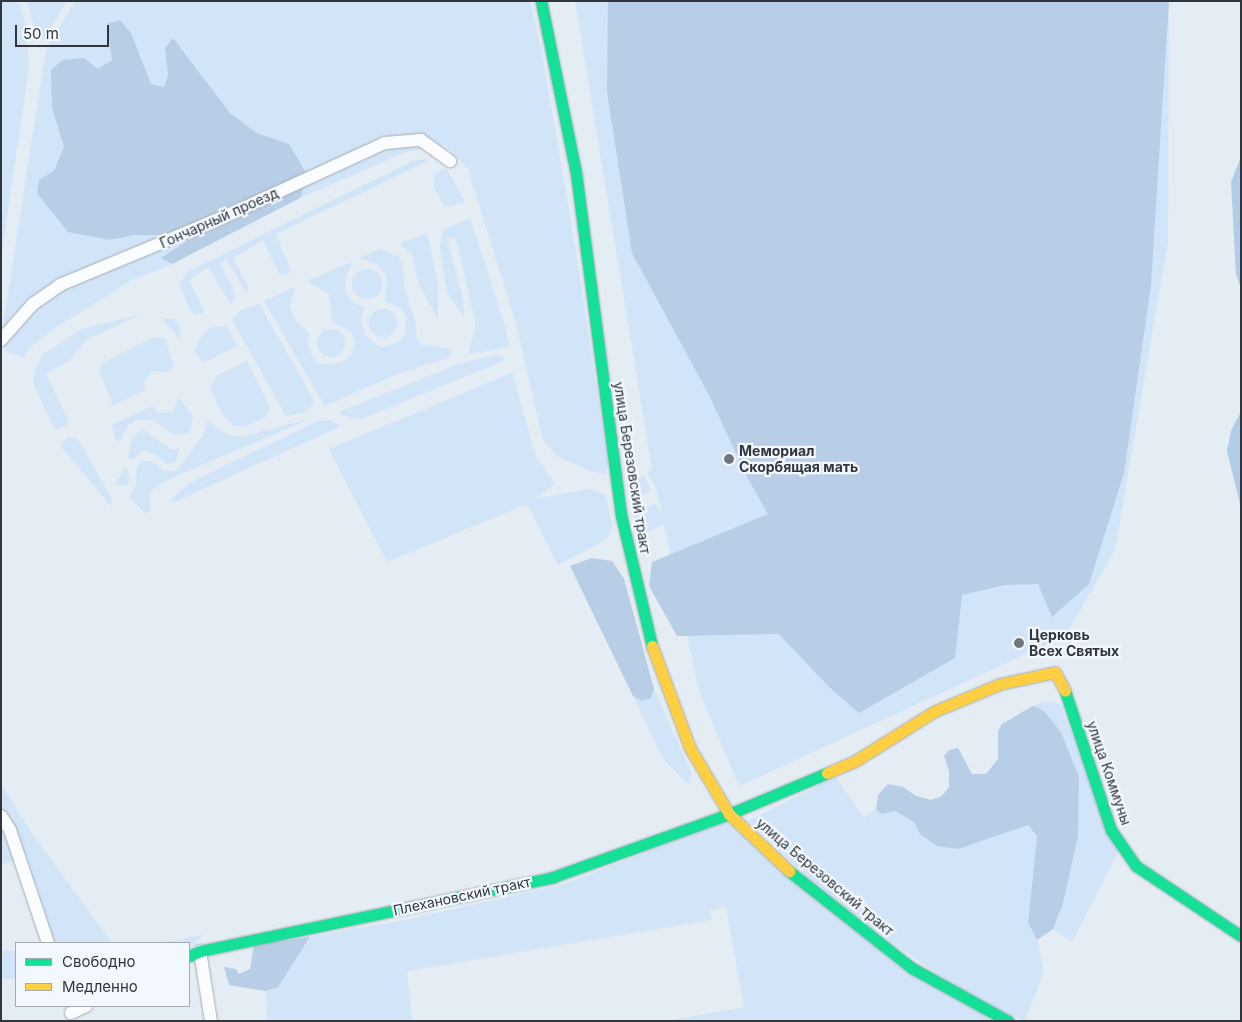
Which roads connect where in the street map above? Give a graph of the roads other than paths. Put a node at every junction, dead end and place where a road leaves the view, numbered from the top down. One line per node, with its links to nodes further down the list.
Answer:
1 (541, 1): 5 (street, улица Березовский тракт)
2 (450, 161): 3 (street, Гончарный проезд)
3 (1, 340)
4 (1061, 679): 5 (street, Плехановский тракт); 7 (street, улица Коммуны)
5 (729, 814): 9 (street, Плехановский тракт); 13 (street, улица Березовский тракт)
6 (1, 816): 8 (street)
7 (1241, 936)
8 (48, 942)
9 (194, 954): 12 (street)
10 (83, 1007): 11 (street)
11 (68, 1013)
12 (211, 1021)
13 (1008, 1021)

